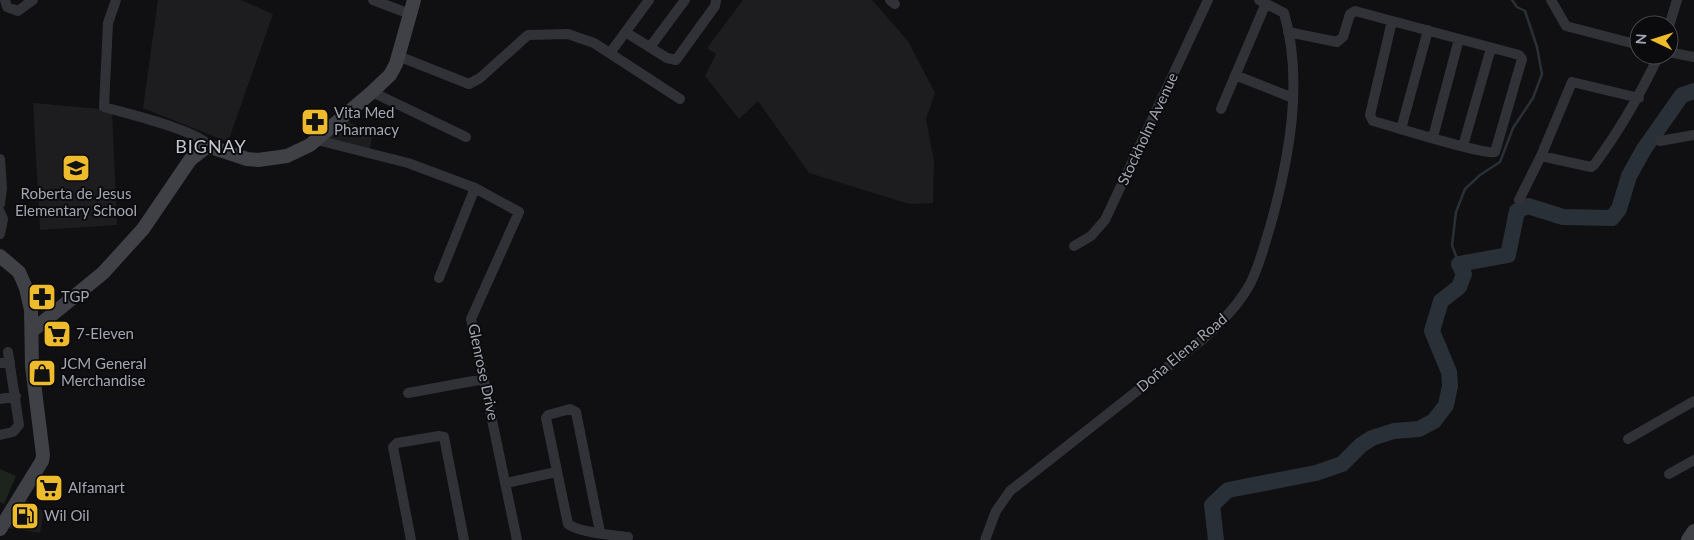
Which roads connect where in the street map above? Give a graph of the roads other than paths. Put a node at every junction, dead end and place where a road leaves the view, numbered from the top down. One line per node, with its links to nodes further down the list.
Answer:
1 (6, 0): 2 (street)
2 (33, 0)
3 (116, 0): 41 (street)
4 (373, 0): 13 (street)
5 (414, 0): 13 (main road)
6 (650, 0): 18 (street)
7 (685, 0): 21 (street)
8 (716, 0): 21 (street)
9 (1208, 0): 49 (street, Stockholm Avenue)
10 (1551, 0): 20 (street)
11 (1678, 0): 14 (street)
12 (1263, 2): 17 (street, Doña Elena Road); 28 (street)
13 (410, 14): 25 (main road)
14 (1673, 15)
15 (1392, 21): 16 (street); 17 (street); 34 (street)
16 (1428, 30): 19 (street); 34 (street)
17 (1288, 32): 30 (street, Doña Elena Road)
18 (626, 33): 21 (street); 23 (street)
19 (1459, 39): 22 (street); 37 (street)
20 (1629, 42)
21 (650, 47)
22 (1490, 48): 40 (street); 40 (street)
23 (610, 53): 25 (street); 32 (street)
24 (1679, 54): 26 (street)
25 (398, 56): 29 (main road)
26 (1694, 57)
27 (1654, 65): 31 (street)
28 (1236, 75): 30 (street); 33 (street)
29 (372, 92): 36 (street); 38 (main road)
30 (1293, 98): 72 (street, Doña Elena Road)
31 (1639, 98): 42 (street); 42 (street)
32 (680, 99)
33 (1221, 109)
34 (1401, 129): 37 (street)
35 (1694, 135): 39 (street)
36 (466, 137)
37 (1433, 138): 40 (street)
38 (317, 140): 41 (main road); 44 (street)
39 (1660, 141)
40 (1463, 146)
41 (210, 147): 52 (main road)
42 (1541, 156): 45 (street)
43 (0, 159): 46 (street)
44 (475, 188): 51 (street); 54 (street, Glenrose Drive)
45 (1519, 200)
46 (0, 204)
47 (0, 212): 48 (street)
48 (0, 234)
49 (1074, 246)
50 (0, 256): 52 (main road)
51 (439, 278)
52 (32, 332): 65 (main road)
53 (6, 359): 56 (street)
54 (484, 379): 55 (street); 64 (street, Glenrose Drive)
55 (408, 393)
56 (16, 396): 57 (street); 59 (street)
57 (0, 398)
58 (1694, 401): 60 (street)
59 (0, 435)
60 (1628, 439)
61 (1694, 460): 63 (street)
62 (556, 472): 64 (street); 67 (street); 67 (street)
63 (1668, 474)
64 (506, 483): 71 (street, Glenrose Drive)
65 (0, 529)
66 (1694, 530): 73 (main road)
67 (600, 532): 68 (street)
68 (628, 537)
69 (411, 540): 70 (street)
70 (464, 540)
71 (517, 540)
72 (985, 540)
73 (1688, 540)

